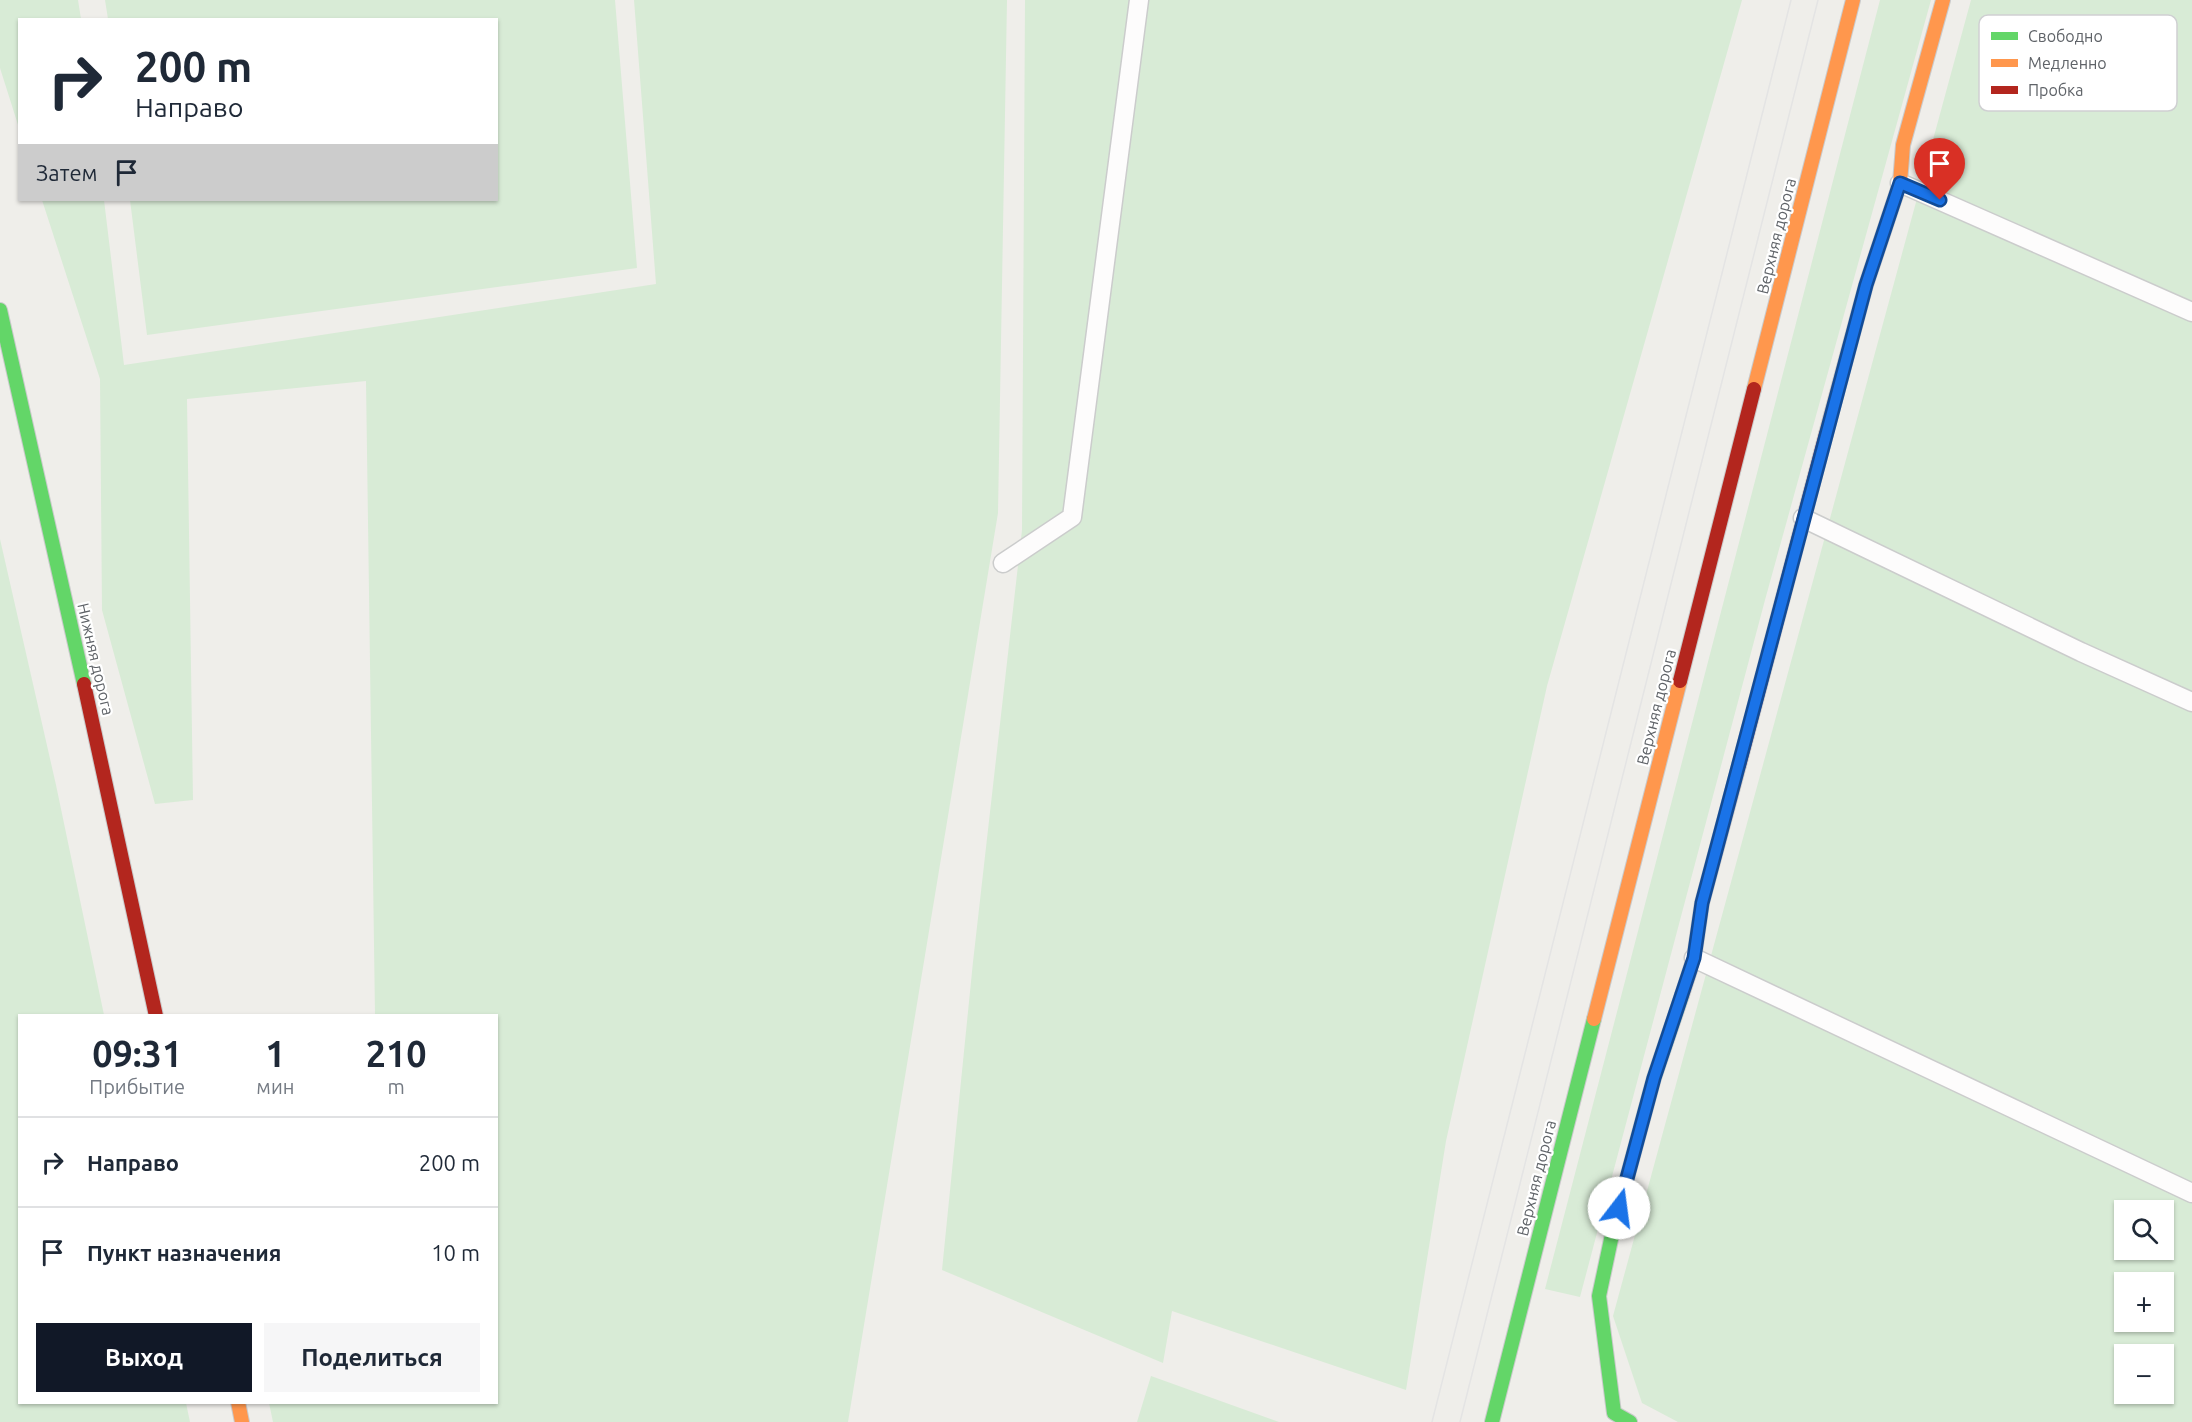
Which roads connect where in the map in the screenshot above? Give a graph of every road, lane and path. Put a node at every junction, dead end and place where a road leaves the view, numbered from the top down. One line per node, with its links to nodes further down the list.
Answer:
1 (1139, 0): 8 (lane)
2 (1853, 0): 15 (main road, Верхняя дорога)
3 (1943, 0): 4 (main road)
4 (1900, 183): 6 (lane); 7 (main road)
5 (0, 310): 11 (main road, Нижняя дорога)
6 (2192, 312)
7 (1803, 518): 9 (lane); 10 (main road)
8 (1003, 563)
9 (2192, 702)
10 (1694, 958): 12 (lane); 16 (main road)
11 (156, 1014)
12 (2192, 1193)
13 (238, 1404): 14 (main road)
14 (242, 1422)
15 (1492, 1422)
16 (1630, 1422)

